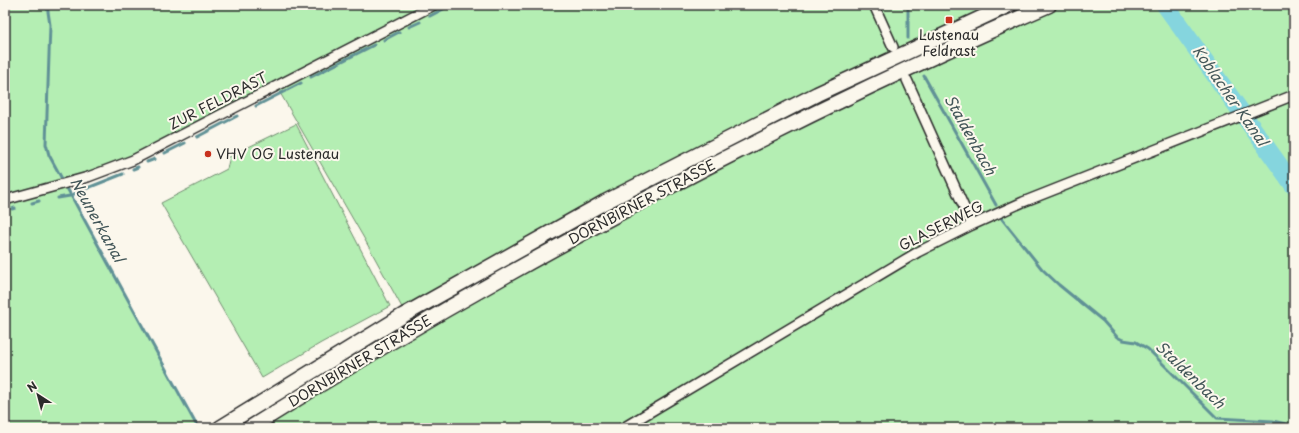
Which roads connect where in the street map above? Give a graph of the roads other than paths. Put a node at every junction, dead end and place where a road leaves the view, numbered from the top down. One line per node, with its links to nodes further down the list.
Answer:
1 (434, 5): 8 (street, ZUR FELDRAST)
2 (874, 5): 5 (street)
3 (1009, 5): 10 (main road, DORNBIRNER STRASSE)
4 (1049, 5): 11 (main road, DORNBIRNER STRASSE)
5 (893, 47)
6 (907, 80): 9 (street)
7 (1294, 95): 9 (street, GLASERWEG)
8 (5, 200)
9 (972, 225): 12 (street, GLASERWEG)
10 (220, 428)
11 (250, 428)
12 (623, 428)

